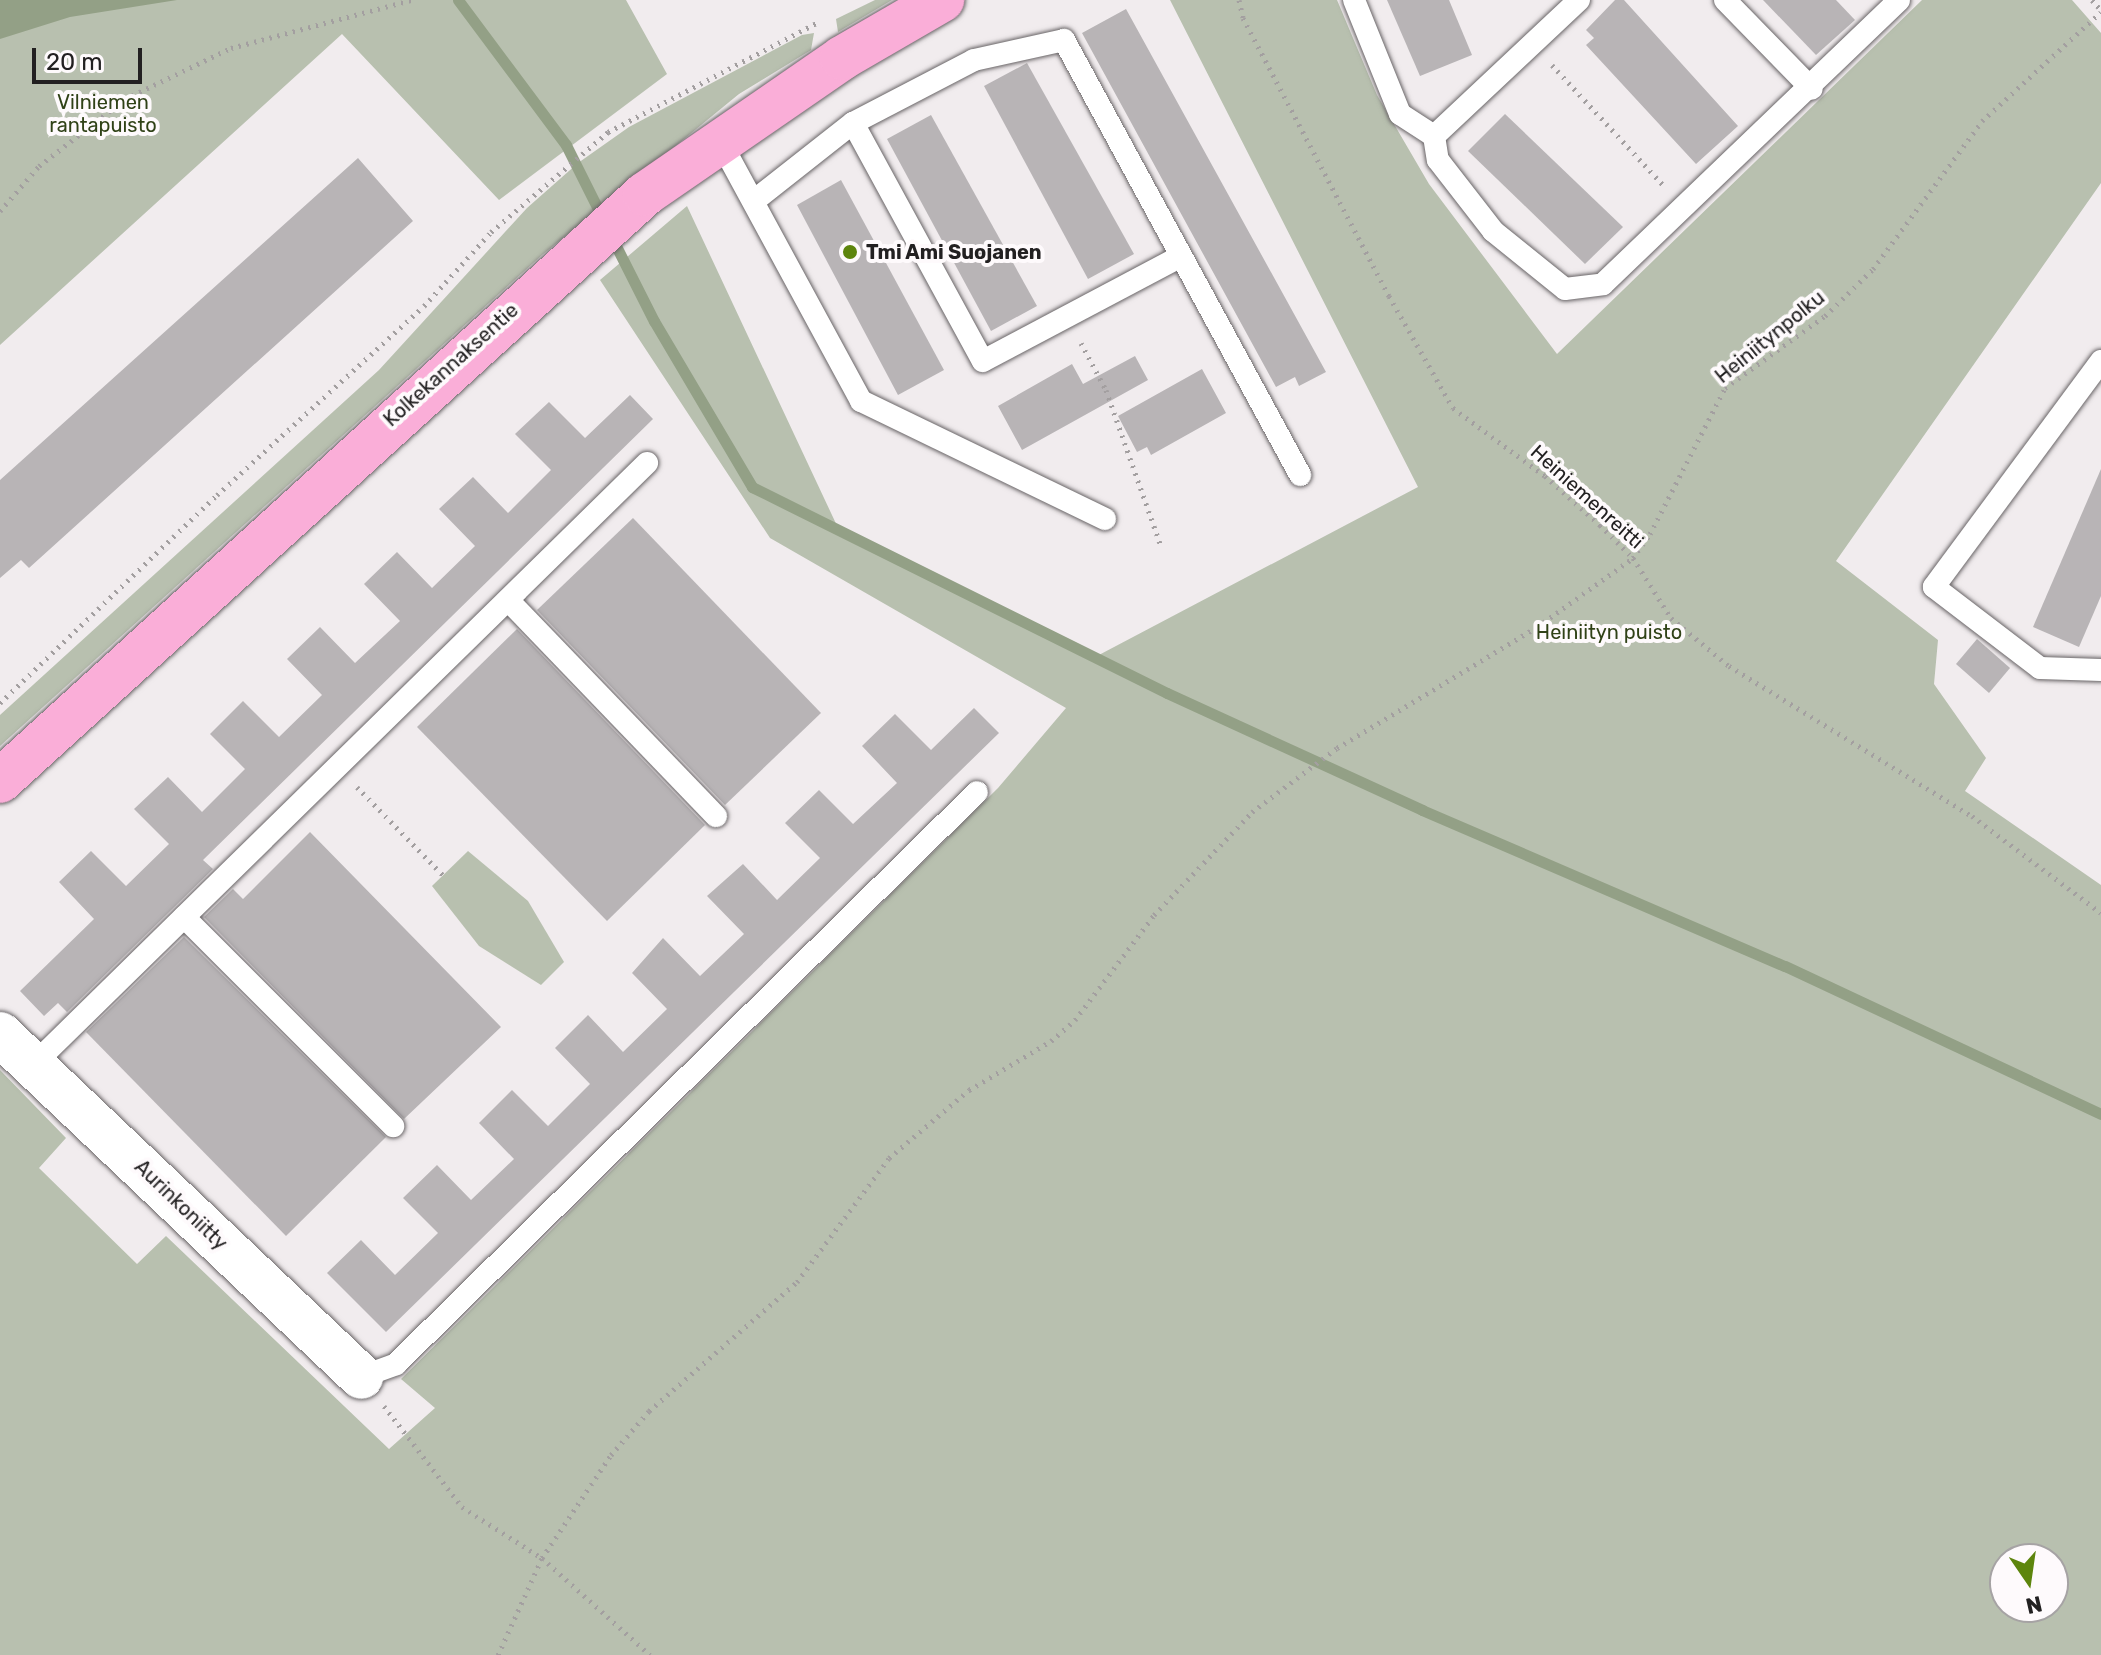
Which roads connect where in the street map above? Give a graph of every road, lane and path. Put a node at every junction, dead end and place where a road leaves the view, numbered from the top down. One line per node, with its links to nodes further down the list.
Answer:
1 (412, 0): 18 (path)
2 (942, 0): 15 (main road, Kolkekannaksentie)
3 (1239, 0): 26 (path, Heiniemenreitti)
4 (1354, 0): 14 (lane)
5 (1579, 0): 11 (lane)
6 (1725, 0): 12 (lane)
7 (1899, 0): 12 (lane)
8 (2092, 0): 9 (path)
9 (2101, 11): 26 (path, Heiniitynpolku)
10 (832, 15): 29 (path)
11 (1531, 42): 14 (lane); 17 (path)
12 (1812, 89): 17 (lane)
13 (853, 123): 16 (lane); 19 (lane); 20 (lane)
14 (1434, 136): 17 (lane)
15 (720, 141): 16 (lane); 31 (main road, Kolkekannaksentie)
16 (755, 200): 24 (lane)
17 (1684, 208)
18 (0, 211)
19 (1181, 256): 20 (lane); 23 (lane)
20 (1067, 317): 25 (path)
21 (2101, 361): 28 (lane)
22 (647, 463): 27 (lane)
23 (1300, 475)
24 (1105, 519)
25 (1161, 546)
26 (1633, 558): 35 (path, Heiniemenreitti); 41 (path, Heiniitynpolku)
27 (508, 600): 30 (lane); 33 (lane)
28 (2101, 670)
29 (0, 703)
30 (337, 767): 34 (path); 36 (lane)
31 (0, 781)
32 (977, 792): 40 (lane)
33 (716, 816)
34 (443, 875)
35 (2101, 913)
36 (184, 917): 38 (lane); 39 (lane)
37 (0, 1034): 38 (street, Aurinkoniitty)
38 (33, 1065): 40 (street, Aurinkoniitty)
39 (393, 1126)
40 (361, 1377): 41 (path)
41 (542, 1558): 42 (path, Heiniitynpolku); 43 (path)
42 (498, 1655)
43 (650, 1655)

